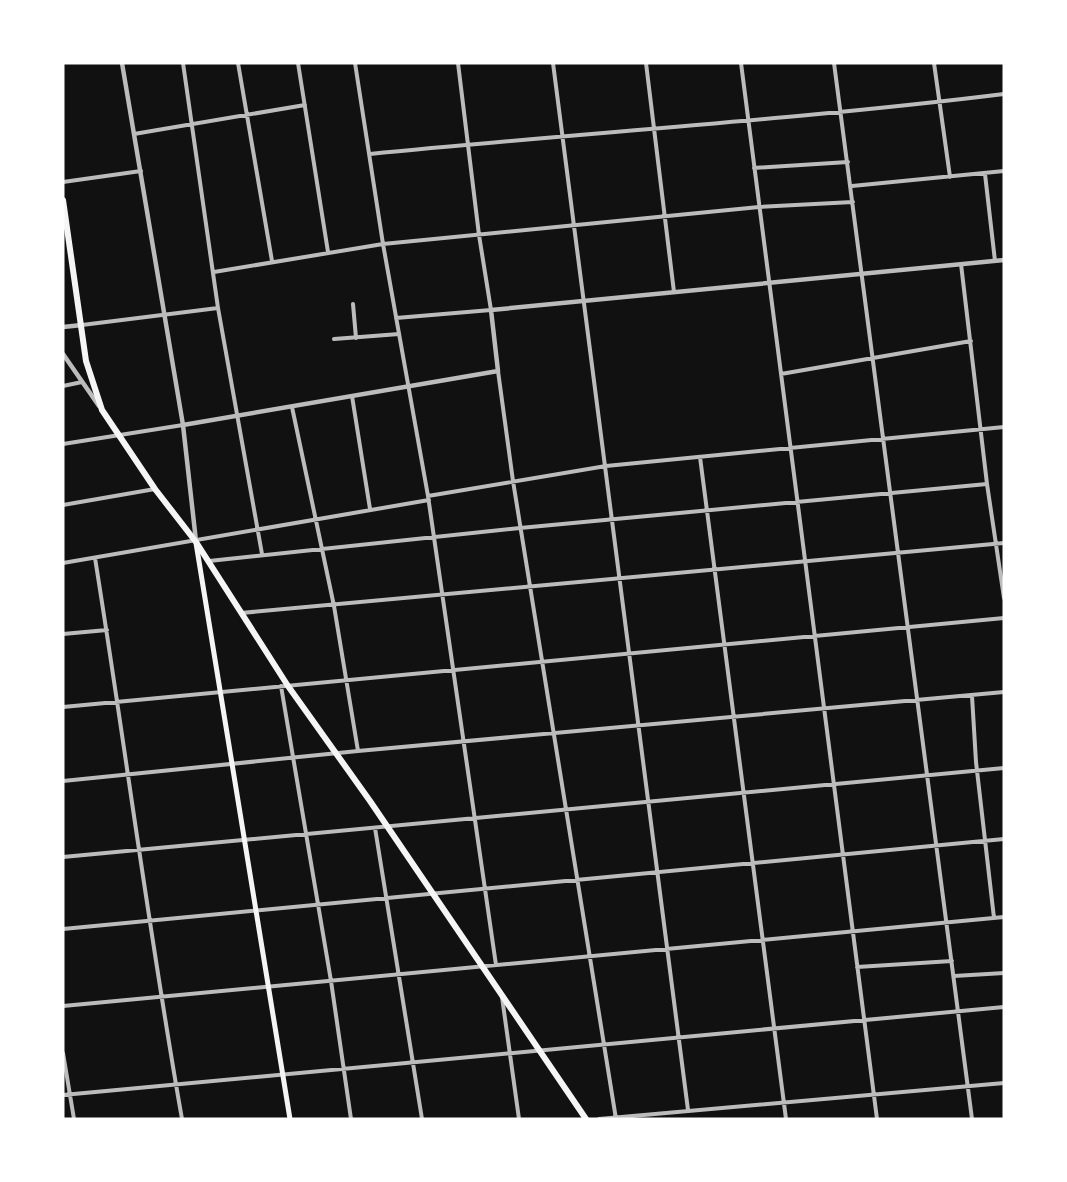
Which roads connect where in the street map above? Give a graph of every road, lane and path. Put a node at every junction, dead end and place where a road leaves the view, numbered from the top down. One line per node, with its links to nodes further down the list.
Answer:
1 (123, 63): 20 (street)
2 (183, 63): 18 (street)
3 (238, 63): 16 (street)
4 (298, 63): 14 (street)
5 (355, 63): 23 (street)
6 (458, 63): 22 (street)
7 (553, 63): 21 (street)
8 (646, 63): 19 (street)
9 (741, 63): 17 (street)
10 (834, 63): 15 (street)
11 (934, 63): 13 (street)
12 (1004, 94): 13 (street)
13 (939, 102): 15 (street); 29 (street)
14 (305, 105): 16 (street); 39 (street)
15 (840, 111): 17 (street); 24 (street)
16 (245, 115): 18 (street); 41 (street)
17 (748, 121): 19 (street); 25 (street)
18 (193, 124): 20 (street); 44 (street)
19 (655, 127): 21 (street); 35 (street)
20 (134, 134): 26 (street)
21 (561, 135): 22 (street); 36 (street)
22 (470, 144): 23 (street); 37 (street)
23 (370, 154): 38 (street)
24 (848, 162): 25 (street); 31 (street)
25 (754, 168): 34 (street)
26 (141, 171): 30 (street); 52 (street)
27 (1004, 171): 28 (street)
28 (985, 174): 29 (street); 42 (street)
29 (950, 177): 31 (street)
30 (63, 182)
31 (852, 186): 33 (street)
32 (63, 200): 54 (main road)
33 (853, 202): 34 (street); 45 (street)
34 (759, 207): 35 (street); 46 (street)
35 (666, 216): 36 (street); 47 (street)
36 (574, 226): 37 (street); 48 (street)
37 (479, 235): 38 (street); 51 (street)
38 (383, 244): 39 (street); 53 (street)
39 (328, 252): 41 (street)
40 (1004, 260): 42 (street)
41 (272, 261): 44 (street)
42 (995, 261): 43 (street)
43 (961, 264): 45 (street); 59 (street)
44 (214, 272): 50 (street)
45 (860, 274): 46 (street); 61 (street)
46 (769, 282): 47 (street); 63 (street)
47 (674, 292): 48 (street)
48 (584, 300): 51 (street); 79 (street)
49 (353, 304): 57 (street)
50 (218, 308): 52 (street); 70 (street)
51 (491, 310): 53 (street); 62 (street)
52 (165, 314): 54 (street); 71 (street)
53 (396, 318): 56 (street)
54 (82, 325): 55 (street); 69 (main road)
55 (63, 327)
56 (399, 334): 57 (street); 66 (street)
57 (356, 338): 58 (street)
58 (334, 339)
59 (971, 341): 61 (street); 73 (street)
60 (63, 354): 64 (street)
61 (872, 356): 63 (street); 75 (street)
62 (498, 371): 66 (street); 80 (street)
63 (781, 374): 77 (street)
64 (82, 382): 65 (street); 69 (street)
65 (63, 386)
66 (408, 387): 67 (street); 84 (street)
67 (351, 396): 68 (street); 87 (street)
68 (292, 407): 70 (street); 89 (street)
69 (102, 410): 74 (main road)
70 (236, 415): 71 (street); 92 (street)
71 (183, 425): 74 (street); 94 (street)
72 (1004, 427): 73 (street)
73 (981, 430): 75 (street); 81 (street)
74 (118, 434): 76 (street); 82 (main road)
75 (882, 438): 77 (street); 83 (street)
76 (63, 444)
77 (790, 448): 78 (street); 85 (street)
78 (700, 457): 79 (street); 88 (street)
79 (606, 466): 80 (street); 90 (street)
80 (513, 481): 84 (street); 91 (street)
81 (987, 484): 83 (street); 95 (street)
82 (155, 489): 86 (street); 94 (main road)
83 (891, 492): 85 (street); 98 (street)
84 (428, 498): 87 (street); 93 (street)
85 (797, 501): 88 (street); 103 (street)
86 (63, 505)
87 (370, 509): 89 (street)
88 (707, 510): 90 (street); 104 (street)
89 (315, 518): 92 (street); 97 (street)
90 (612, 519): 91 (street); 105 (street)
91 (520, 528): 93 (street); 106 (street)
92 (257, 529): 94 (street); 99 (street)
93 (434, 537): 97 (street); 107 (street)
94 (196, 542): 100 (street); 101 (main road); 122 (main road)
95 (998, 543): 96 (street); 98 (street); 108 (street)
96 (1004, 543)
97 (323, 549): 99 (street); 109 (street)
98 (899, 553): 103 (street); 112 (street)
99 (262, 554): 101 (street)
100 (95, 558): 102 (street); 113 (street)
101 (208, 561): 110 (main road)
102 (63, 563)
103 (805, 563): 104 (street); 115 (street)
104 (715, 570): 105 (street); 116 (street)
105 (620, 578): 106 (street); 117 (street)
106 (530, 585): 107 (street); 118 (street)
107 (442, 595): 109 (street); 119 (street)
108 (1004, 598)
109 (334, 606): 110 (street); 120 (street)
110 (241, 613): 121 (main road)
111 (1004, 618): 112 (street)
112 (909, 627): 115 (street); 125 (street)
113 (107, 630): 114 (street); 126 (street)
114 (63, 634)
115 (814, 636): 116 (street); 128 (street)
116 (725, 645): 117 (street); 129 (street)
117 (630, 654): 118 (street); 130 (street)
118 (542, 662): 119 (street); 131 (street)
119 (453, 670): 120 (street); 132 (street)
120 (348, 680): 121 (street); 133 (street)
121 (285, 686): 122 (street); 134 (main road); 135 (street)
122 (221, 692): 126 (street); 136 (main road)
123 (1004, 692): 124 (street)
124 (972, 696): 125 (street); 138 (street)
125 (918, 701): 128 (street); 140 (street)
126 (115, 702): 127 (street); 139 (street)
127 (63, 707)
128 (824, 708): 129 (street); 142 (street)
129 (735, 717): 130 (street); 143 (street)
130 (639, 727): 131 (street); 144 (street)
131 (554, 734): 132 (street); 145 (street)
132 (464, 742): 133 (street); 146 (street)
133 (358, 751): 134 (street)
134 (337, 755): 135 (street); 147 (main road)
135 (293, 758): 136 (street); 149 (street)
136 (232, 763): 139 (street); 151 (main road)
137 (1004, 768): 138 (street)
138 (977, 771): 140 (street); 152 (street)
139 (129, 774): 141 (street); 154 (street)
140 (926, 776): 142 (street); 153 (street)
141 (63, 782)
142 (834, 784): 143 (street); 155 (street)
143 (745, 793): 144 (street); 157 (street)
144 (649, 802): 145 (street); 158 (street)
145 (566, 810): 146 (street); 159 (street)
146 (475, 818): 147 (street); 160 (street)
147 (387, 827): 148 (street); 161 (main road)
148 (375, 828): 149 (street); 162 (street)
149 (306, 834): 151 (street); 163 (street)
150 (1004, 839): 152 (street)
151 (245, 840): 154 (street); 164 (main road)
152 (986, 841): 153 (street); 166 (street)
153 (937, 846): 155 (street); 168 (street)
154 (140, 850): 156 (street); 167 (street)
155 (843, 855): 157 (street); 170 (street)
156 (63, 857)
157 (754, 863): 158 (street); 171 (street)
158 (658, 872): 159 (street); 172 (street)
159 (577, 880): 160 (street); 173 (street)
160 (485, 889): 161 (street); 175 (street)
161 (433, 894): 162 (street); 176 (main road)
162 (387, 898): 163 (street); 179 (street)
163 (318, 905): 164 (street); 181 (street)
164 (256, 910): 167 (street); 182 (main road)
165 (1004, 917): 166 (street)
166 (994, 918): 168 (street)
167 (150, 921): 169 (street); 184 (street)
168 (947, 922): 170 (street); 174 (street)
169 (63, 929)
170 (853, 931): 171 (street); 177 (street)
171 (764, 940): 172 (street); 189 (street)
172 (667, 949): 173 (street); 190 (street)
173 (589, 956): 175 (street); 191 (street)
174 (952, 961): 177 (street); 180 (street)
175 (496, 965): 176 (street)
176 (482, 966): 179 (street); 183 (main road)
177 (857, 967): 188 (street)
178 (1004, 973): 180 (street)
179 (399, 974): 181 (street); 195 (street)
180 (954, 976): 187 (street)
181 (331, 981): 182 (street); 196 (street)
182 (268, 987): 184 (street); 197 (main road)
183 (502, 996): 192 (main road); 194 (street)
184 (161, 997): 185 (street); 199 (street)
185 (63, 1006)
186 (1004, 1007): 187 (street)
187 (959, 1011): 188 (street); 200 (street)
188 (864, 1020): 189 (street); 202 (street)
189 (775, 1028): 190 (street); 204 (street)
190 (679, 1037): 191 (street); 205 (street)
191 (604, 1044): 192 (street); 206 (street)
192 (540, 1050): 194 (street); 213 (main road)
193 (63, 1053): 201 (street)
194 (510, 1053): 195 (street); 212 (street)
195 (413, 1062): 196 (street); 211 (street)
196 (344, 1068): 197 (street); 210 (street)
197 (282, 1074): 199 (street); 209 (main road)
198 (1004, 1083): 200 (street)
199 (176, 1084): 201 (street); 208 (street)
200 (969, 1086): 202 (street); 217 (street)
201 (70, 1094): 203 (street); 207 (street)
202 (874, 1094): 204 (street); 216 (street)
203 (63, 1095)
204 (784, 1103): 205 (street); 215 (street)
205 (688, 1110): 206 (street)
206 (616, 1118): 214 (street)
207 (74, 1119)
208 (182, 1119)
209 (290, 1119)
210 (351, 1119)
211 (422, 1119)
212 (519, 1119)
213 (586, 1119)
214 (598, 1119)
215 (786, 1119)
216 (877, 1119)
217 (972, 1119)

